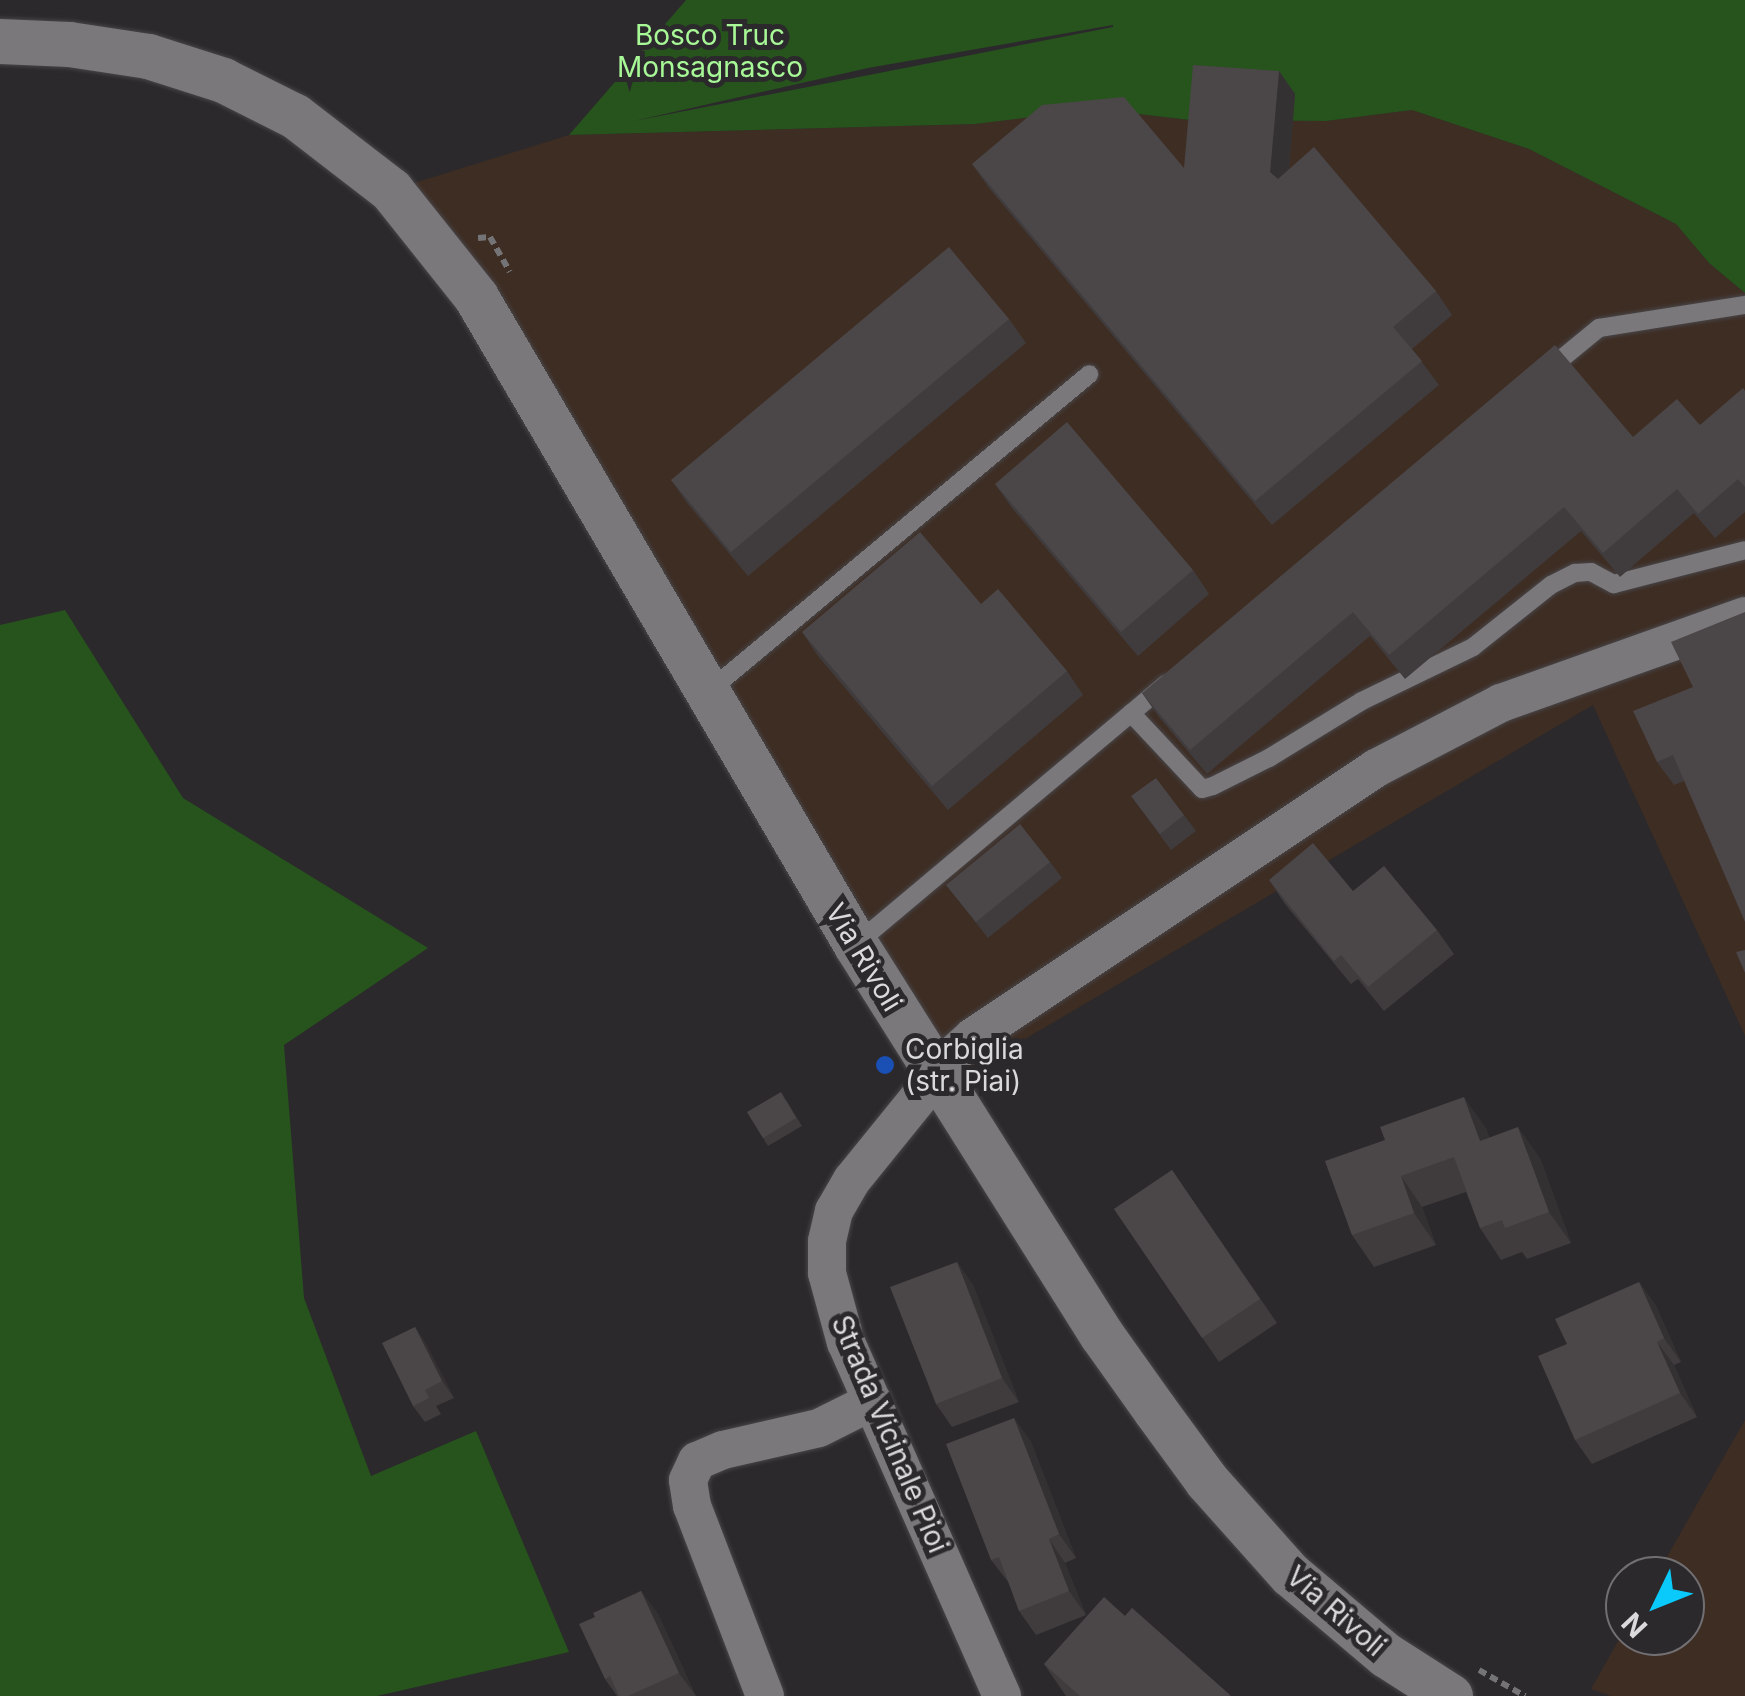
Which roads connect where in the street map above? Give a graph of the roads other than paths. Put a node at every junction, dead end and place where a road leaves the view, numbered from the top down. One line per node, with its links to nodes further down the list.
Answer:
1 (0, 41): 8 (street, Via Rivoli)
2 (1745, 306): 4 (lane)
3 (1089, 374): 8 (lane)
4 (1538, 378)
5 (1745, 550): 9 (lane)
6 (1745, 616): 11 (street, Strada Vicinale Pioi)
7 (1187, 666): 9 (lane)
8 (708, 692): 10 (street, Via Rivoli)
9 (1130, 713): 10 (lane)
10 (856, 944): 11 (street, Via Rivoli)
11 (938, 1078): 12 (street, Strada Vicinale Pioi); 13 (street, Via Rivoli)
12 (873, 1401): 14 (street); 15 (street, Strada Vicinale Pioi)
13 (1457, 1678)
14 (765, 1696)
15 (1002, 1696)

